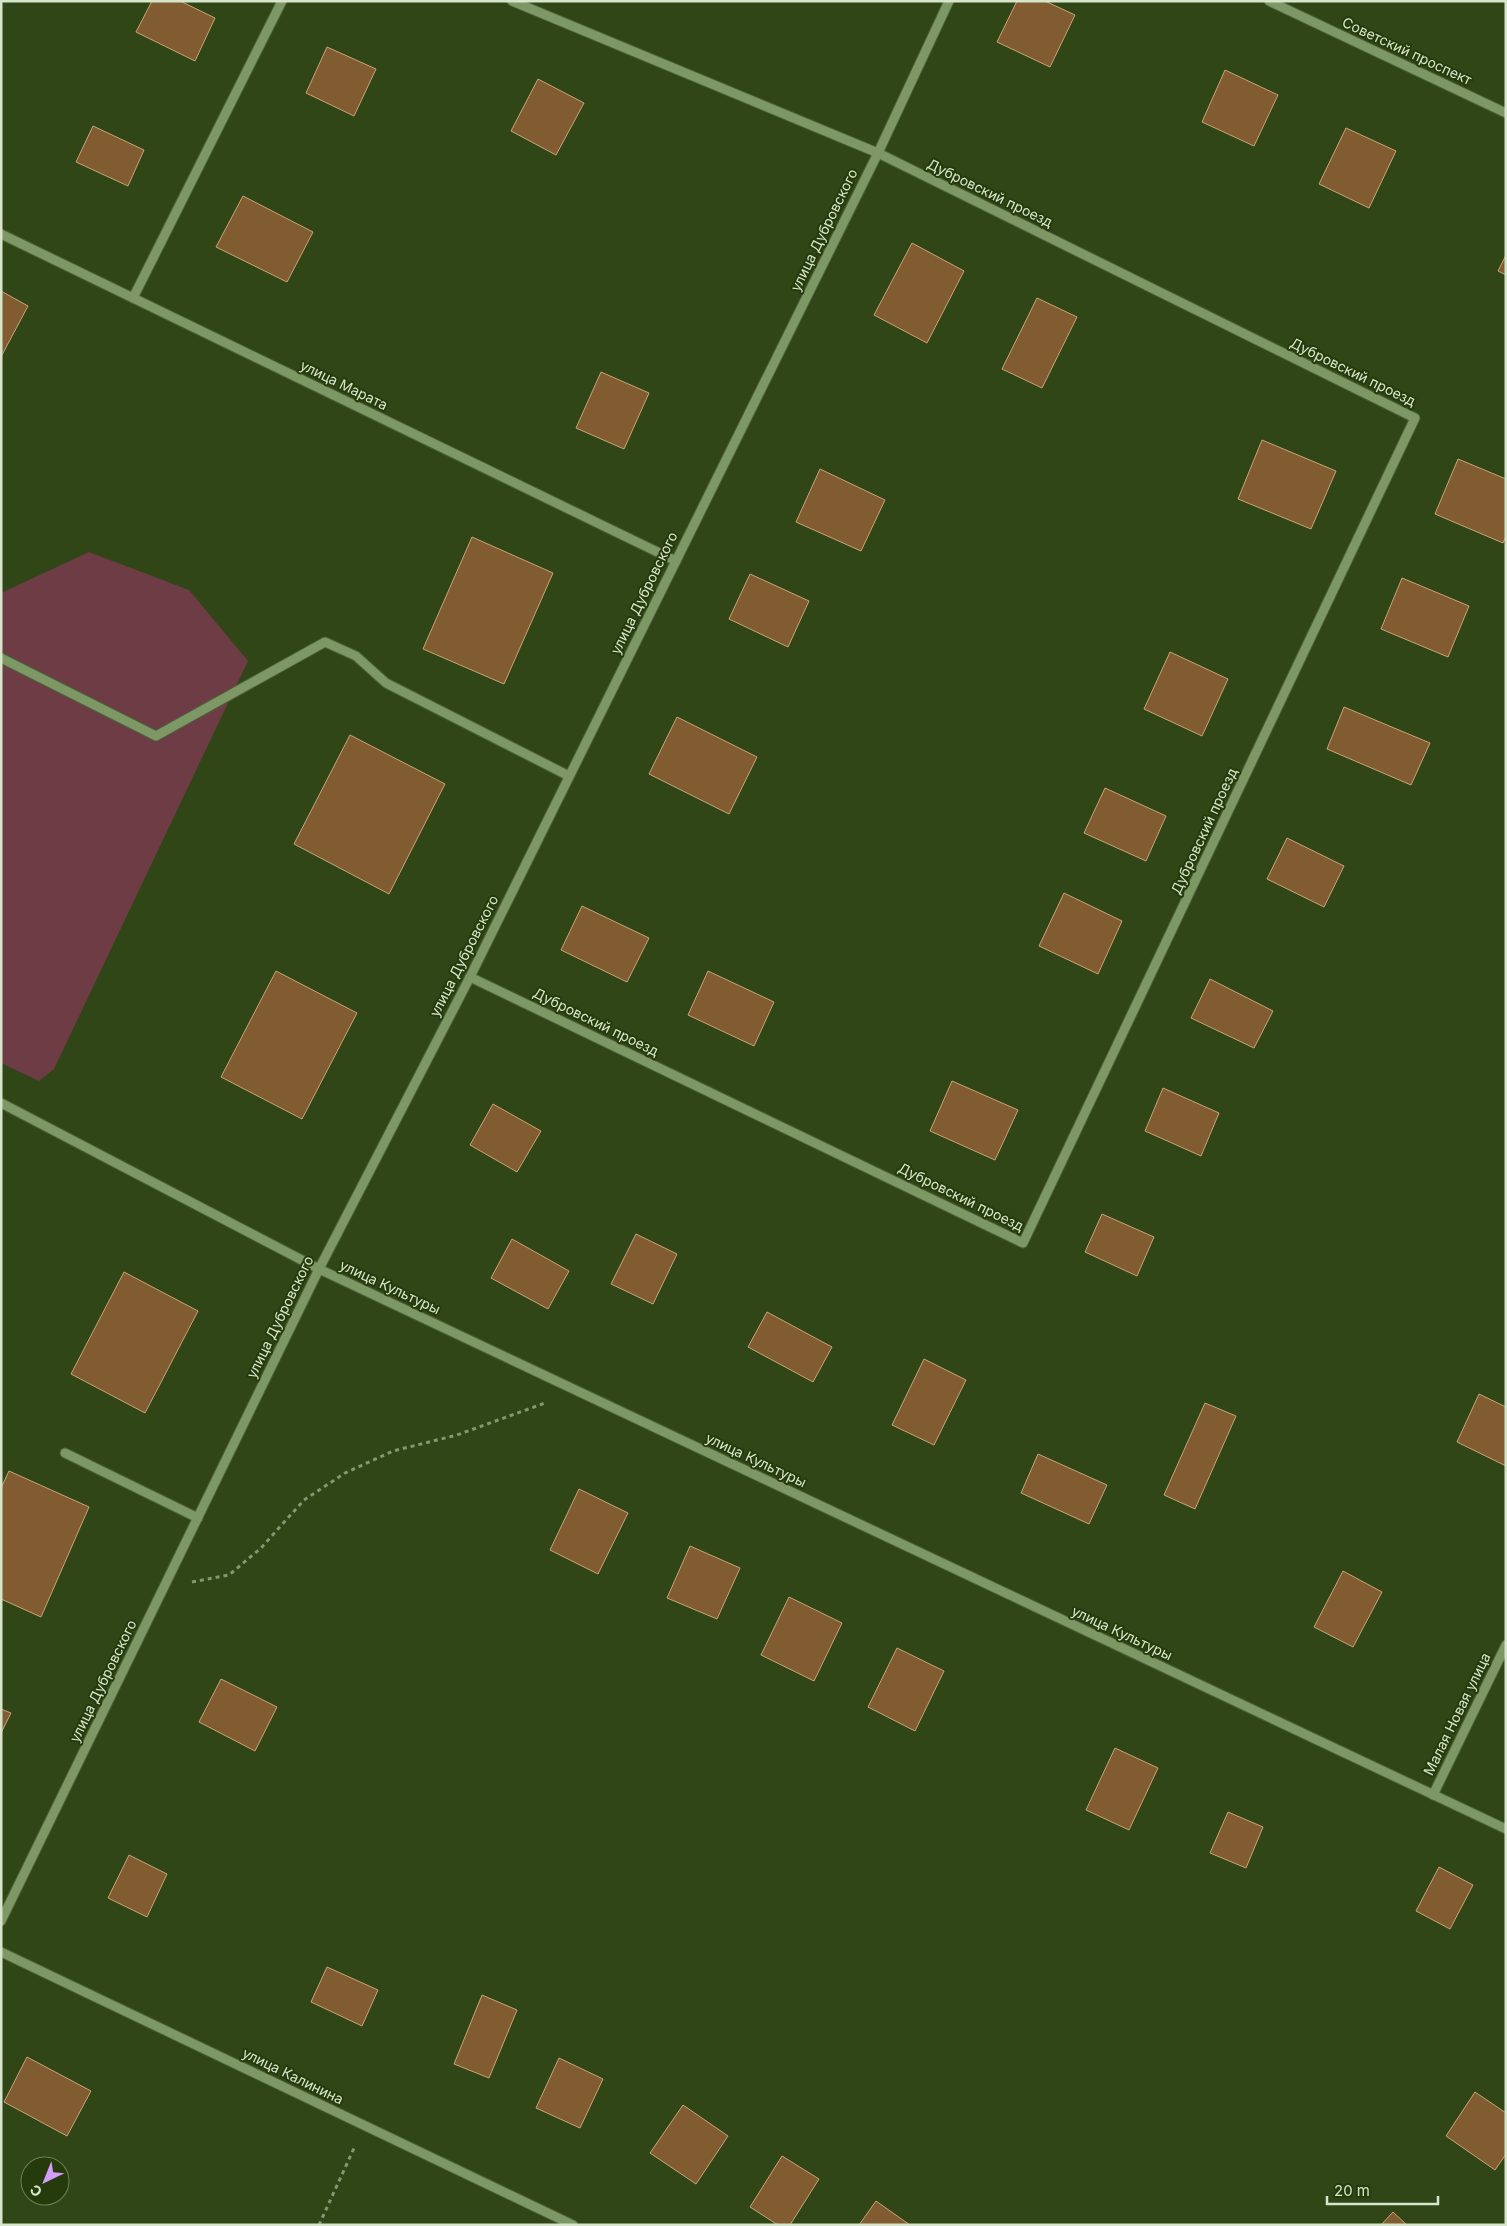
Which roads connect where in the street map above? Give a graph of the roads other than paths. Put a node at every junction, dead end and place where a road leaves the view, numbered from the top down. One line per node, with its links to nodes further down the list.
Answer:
1 (282, 1): 8 (street)
2 (512, 1): 6 (street)
3 (949, 1): 6 (street, улица Дубровского)
4 (1269, 1): 5 (street, Советский проспект)
5 (1506, 113)
6 (878, 153): 9 (street, улица Дубровского); 12 (street, Дубровский проезд)
7 (1, 234): 8 (street, улица Марата)
8 (133, 298): 9 (street, улица Марата)
9 (676, 561): 11 (street, улица Дубровского)
10 (1, 658): 11 (street)
11 (569, 776): 12 (street, улица Дубровского)
12 (470, 977): 14 (street, улица Дубровского)
13 (1, 1103): 14 (street, улица Культуры)
14 (319, 1269): 16 (street, улица Дубровского); 18 (street, улица Культуры)
15 (65, 1453): 16 (street)
16 (198, 1518): 20 (street, улица Дубровского)
17 (1506, 1645): 18 (street, Малая Новая улица)
18 (1433, 1794): 19 (street, улица Культуры)
19 (1506, 1829)
20 (1, 1921)
21 (1, 1952): 22 (street, улица Калинина)
22 (573, 2225)

